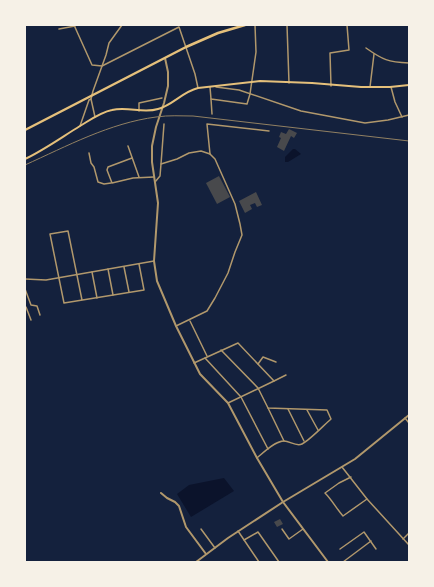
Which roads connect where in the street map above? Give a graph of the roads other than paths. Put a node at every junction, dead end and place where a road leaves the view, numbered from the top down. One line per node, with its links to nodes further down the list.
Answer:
1 (122, 25): 14 (street)
2 (245, 25): 9 (highway)
3 (254, 25): 15 (street)
4 (287, 25): 16 (street)
5 (346, 25): 18 (street)
6 (75, 26): 8 (street); 14 (street)
7 (178, 26): 9 (street); 14 (street)
8 (59, 29)
9 (186, 47): 12 (highway); 23 (street)
10 (366, 48): 11 (street)
11 (374, 54): 13 (street); 21 (street)
12 (164, 58): 25 (highway); 43 (street)
13 (409, 62)
14 (102, 66): 25 (street)
15 (251, 82): 16 (main road); 20 (main road); 24 (street)
16 (289, 83): 18 (main road)
17 (409, 85): 22 (main road)
18 (331, 86): 21 (main road)
19 (210, 87): 20 (main road); 23 (main road); 27 (street)
20 (214, 87): 24 (street)
21 (370, 87): 22 (main road)
22 (391, 87): 32 (street)
23 (198, 88): 28 (main road)
24 (250, 94): 27 (street); 32 (street)
25 (91, 97): 31 (street); 34 (street); 35 (highway)
26 (162, 98): 28 (street)
27 (211, 99): 29 (street)
28 (139, 111): 31 (main road)
29 (212, 114)
30 (409, 115): 32 (street)
31 (95, 116): 34 (main road)
32 (402, 117)
33 (164, 124): 42 (street)
34 (80, 126): 41 (main road)
35 (25, 130)
36 (269, 131): 39 (street)
37 (128, 146): 40 (street)
38 (89, 153): 46 (street)
39 (210, 154): 42 (street); 64 (street)
40 (132, 158): 44 (street); 46 (street)
41 (25, 159)
42 (161, 164): 45 (street)
43 (154, 176): 44 (street); 45 (street)
44 (139, 177): 46 (street)
45 (155, 182): 47 (street)
46 (112, 183)
47 (154, 261): 48 (street); 65 (street)
48 (139, 264): 49 (street); 56 (street)
49 (124, 267): 50 (street); 56 (street)
50 (108, 269): 51 (street); 57 (street)
51 (92, 272): 52 (street); 58 (street)
52 (76, 275): 53 (street); 53 (street); 59 (street)
53 (59, 278): 54 (street); 59 (street)
54 (25, 279)
55 (25, 289): 60 (street)
56 (129, 292): 57 (street)
57 (113, 295): 58 (street)
58 (97, 298): 59 (street)
59 (82, 300)
60 (31, 305): 61 (street); 62 (street)
61 (26, 307): 63 (street)
62 (40, 315)
63 (31, 320)
64 (190, 320): 65 (street); 67 (street)
65 (176, 326): 70 (street)
66 (221, 350): 67 (street); 71 (street); 74 (street)
67 (207, 356): 68 (street)
68 (204, 358): 70 (street); 75 (street)
69 (276, 362): 71 (street)
70 (194, 363): 76 (street)
71 (258, 364): 73 (street)
72 (286, 375): 73 (street)
73 (274, 381): 74 (street)
74 (258, 388): 75 (street); 77 (street)
75 (241, 396): 76 (street); 86 (street)
76 (228, 403): 87 (street)
77 (268, 408): 78 (street); 84 (street)
78 (288, 409): 79 (street); 85 (street)
79 (307, 410): 83 (street); 83 (street)
80 (409, 414): 81 (street)
81 (405, 418): 82 (street); 88 (street)
82 (409, 423)
83 (318, 430): 85 (street)
84 (284, 441): 85 (street); 86 (street)
85 (304, 442)
86 (268, 449): 87 (street)
87 (257, 458): 92 (street)
88 (342, 467): 89 (street); 92 (street)
89 (350, 478): 91 (street); 91 (street)
90 (161, 493): 105 (street)
91 (367, 499): 98 (street)
92 (284, 502): 95 (street); 96 (street)
93 (201, 529): 102 (street)
94 (282, 529): 95 (street)
95 (303, 529): 109 (street)
96 (238, 531): 99 (street); 102 (street)
97 (409, 533): 98 (street)
98 (403, 539): 101 (street)
99 (244, 540): 107 (street); 108 (street)
100 (371, 541): 103 (street); 104 (street); 110 (street)
101 (409, 545)
102 (215, 548): 105 (street)
103 (340, 549)
104 (376, 549)
105 (206, 554): 106 (street)
106 (196, 562)
107 (259, 562)
108 (279, 562)
109 (328, 562)
110 (343, 562)

